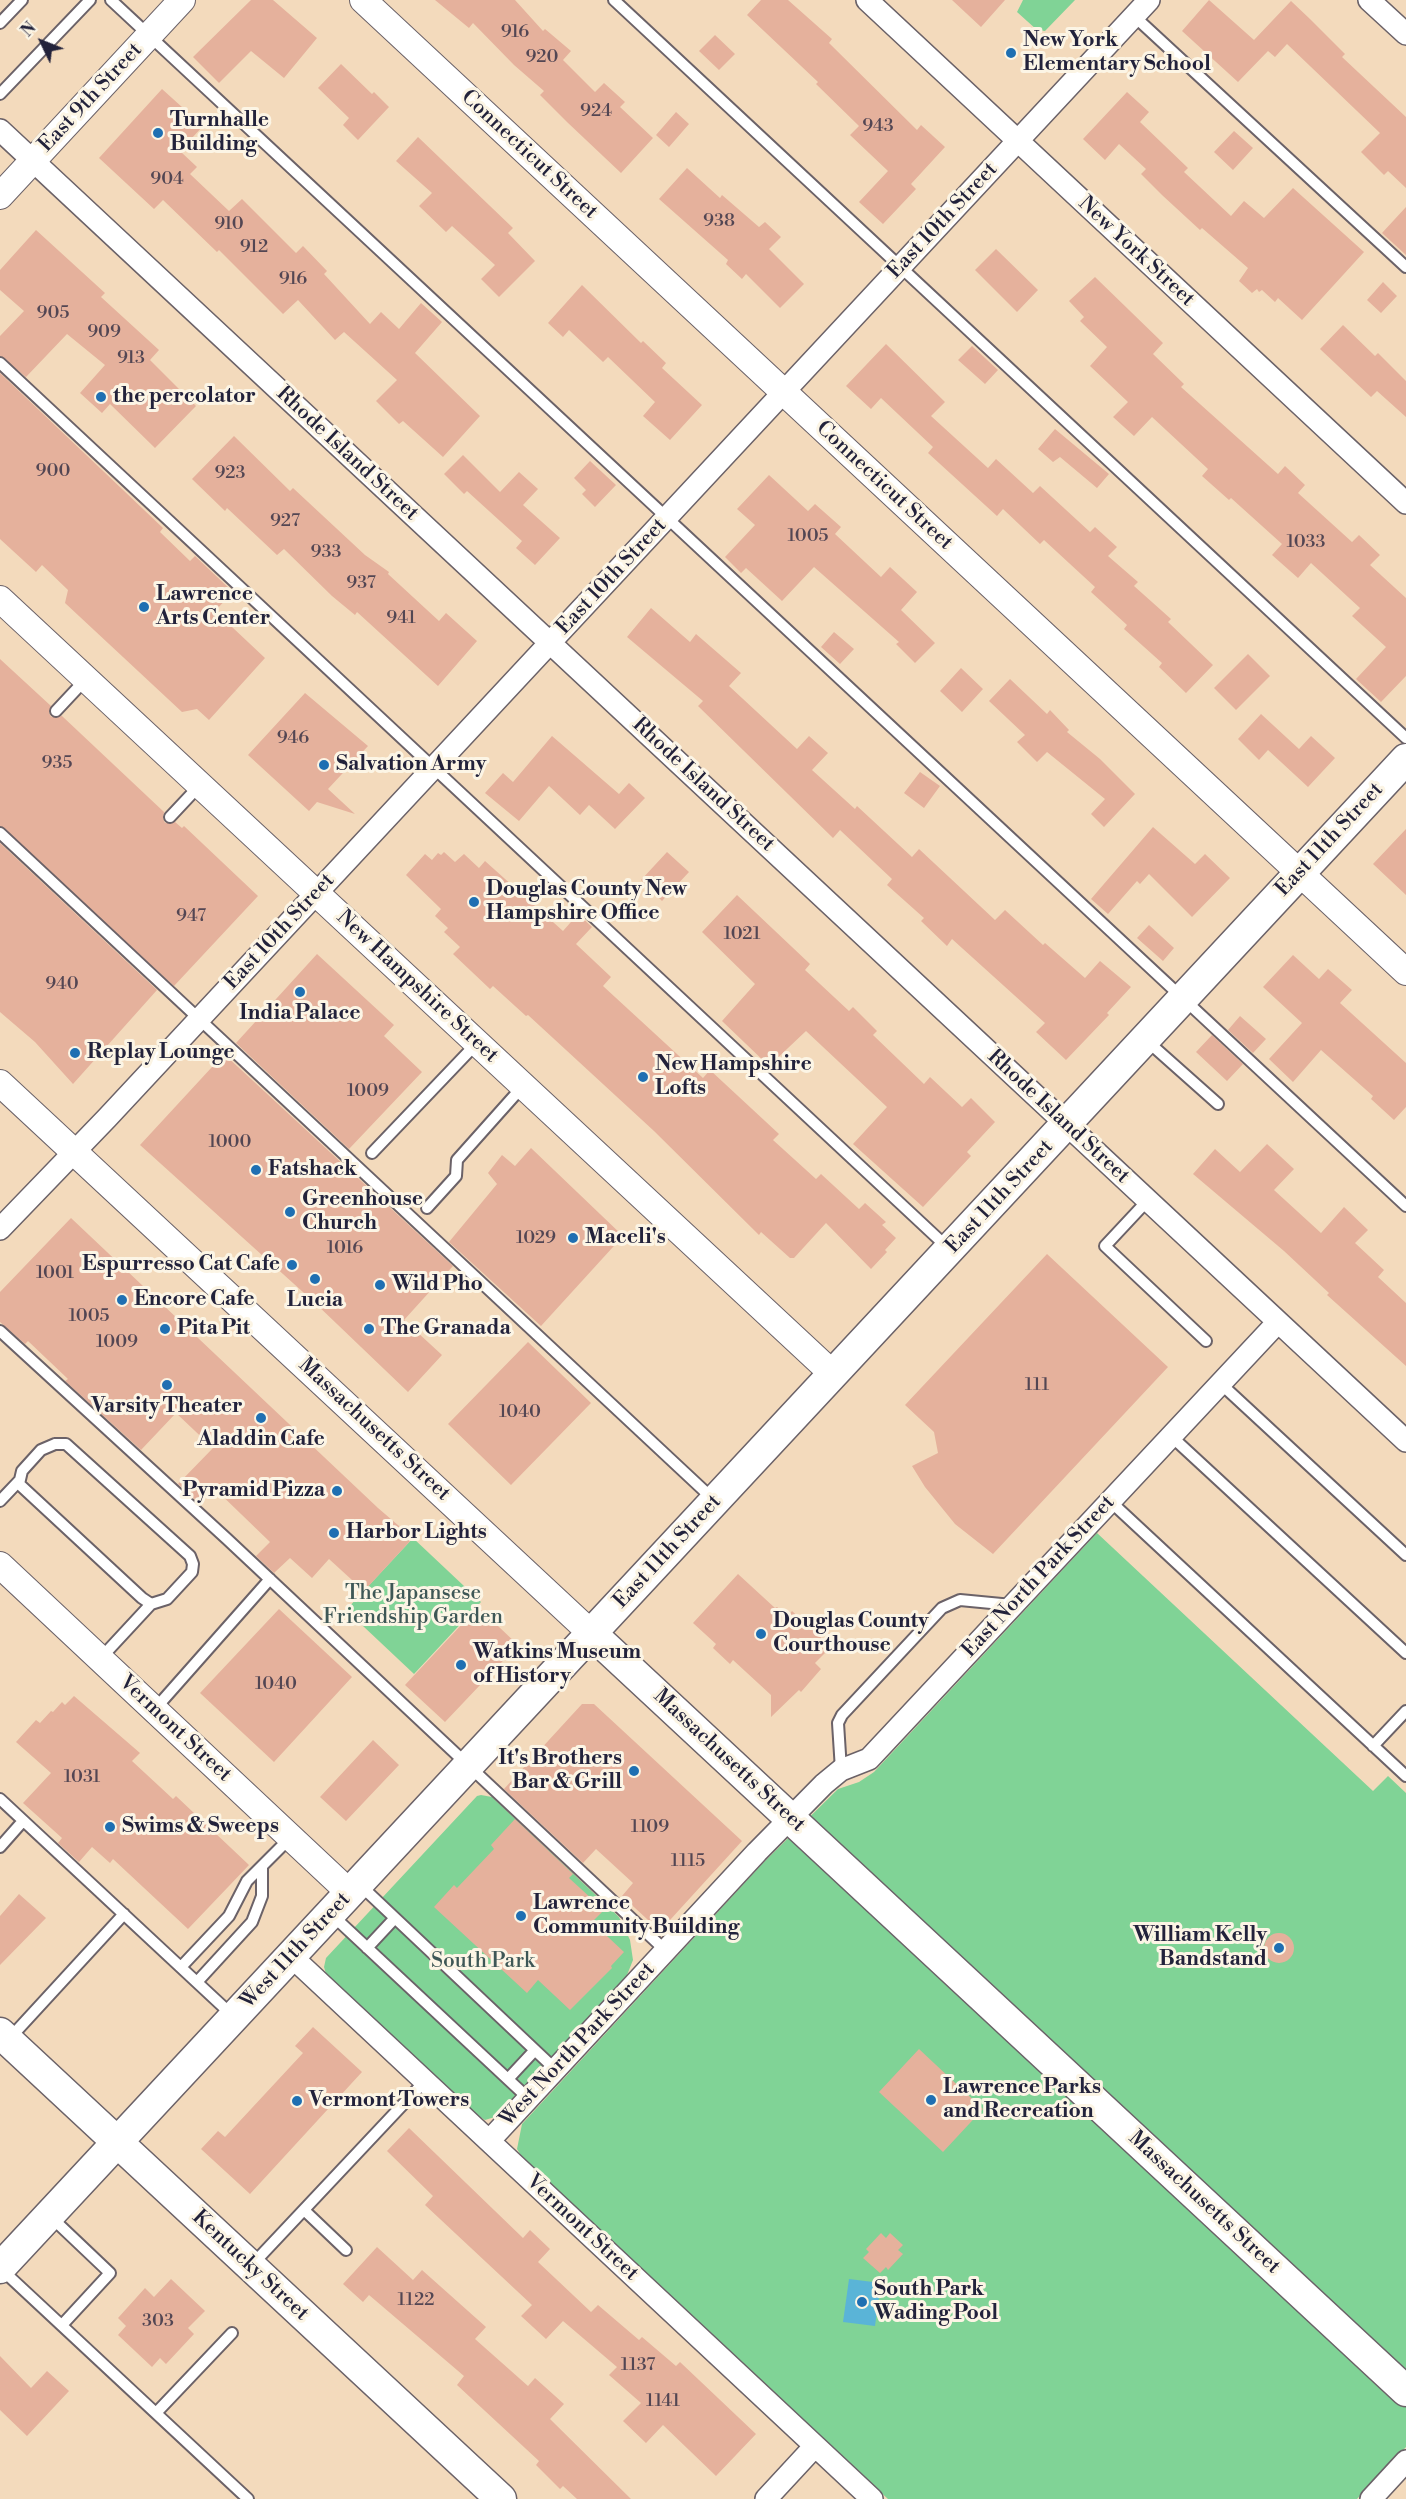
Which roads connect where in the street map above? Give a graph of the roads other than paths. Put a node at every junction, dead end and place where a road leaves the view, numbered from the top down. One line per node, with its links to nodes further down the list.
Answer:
1 (22, 0): 11 (lane)
2 (90, 0): 14 (lane)
3 (111, 0): 13 (lane)
4 (182, 0): 13 (street, East 9th Street)
5 (363, 0): 22 (street, Connecticut Street)
6 (614, 0): 19 (lane)
7 (867, 0): 16 (street, New York Street)
8 (1149, 0): 10 (street, East 10th Street)
9 (1370, 0): 12 (street)
10 (1134, 16): 16 (street, East 10th Street); 20 (lane)
11 (0, 23)
12 (1406, 34)
13 (149, 36): 17 (street, East 9th Street); 24 (lane)
14 (0, 94)
15 (0, 130): 17 (street, Rhode Island Street)
16 (1017, 141): 19 (street, East 10th Street); 23 (street, New York Street)
17 (33, 160): 18 (street, East 9th Street); 26 (street, Rhode Island Street)
18 (0, 196)
19 (901, 266): 22 (street, East 10th Street); 29 (lane)
20 (1406, 267)
21 (0, 363): 31 (lane)
22 (783, 392): 24 (street, East 10th Street); 35 (street, Connecticut Street)
23 (1406, 503)
24 (667, 518): 26 (street, East 10th Street); 38 (lane)
25 (0, 599): 27 (street, New Hampshire Street)
26 (550, 644): 31 (street, East 10th Street); 45 (street, Rhode Island Street)
27 (86, 679): 28 (lane); 32 (street, New Hampshire Street)
28 (56, 711)
29 (1406, 738)
30 (1406, 759): 35 (main road, East 11th Street)
31 (434, 768): 36 (street, East 10th Street); 52 (lane)
32 (200, 785): 33 (lane); 36 (street, New Hampshire Street)
33 (170, 817)
34 (0, 833): 39 (lane)
35 (1299, 873): 37 (street, Connecticut Street); 38 (main road, East 11th Street)
36 (316, 893): 39 (street, East 10th Street); 41 (street, New Hampshire Street)
37 (1406, 972)
38 (1185, 998): 40 (main road, East 11th Street); 49 (lane)
39 (199, 1018): 46 (street, East 10th Street); 62 (lane)
40 (1146, 1040): 44 (lane); 45 (main road, East 11th Street)
41 (477, 1043): 43 (street, New Hampshire Street); 47 (lane)
42 (0, 1083): 46 (street, Massachusetts Street)
43 (523, 1086): 50 (lane); 56 (street, New Hampshire Street)
44 (1218, 1104)
45 (1067, 1125): 48 (street, Rhode Island Street); 52 (main road, East 11th Street)
46 (74, 1152): 51 (street, East 10th Street); 69 (street, Massachusetts Street)
47 (372, 1153)
48 (1148, 1200): 53 (street, Rhode Island Street); 55 (lane)
49 (1406, 1206)
50 (427, 1208)
51 (0, 1229)
52 (950, 1250): 56 (main road, East 11th Street)
53 (1278, 1322): 57 (street, East North Park Street); 59 (street, Rhode Island Street)
54 (0, 1331): 66 (lane)
55 (1206, 1341)
56 (834, 1375): 62 (main road, East 11th Street)
57 (1220, 1383): 58 (street, East North Park Street); 64 (lane)
58 (1171, 1436): 63 (street, East North Park Street); 70 (lane)
59 (1406, 1441)
60 (19, 1481): 61 (lane); 67 (lane); 67 (lane)
61 (0, 1501)
62 (715, 1501): 69 (main road, East 11th Street)
63 (1110, 1501): 68 (street, East North Park Street); 74 (lane)
64 (1406, 1555)
65 (0, 1565): 71 (street, Vermont Street)
66 (270, 1579): 72 (lane); 75 (lane)
67 (151, 1604): 71 (lane)
68 (1012, 1605): 76 (street, East North Park Street); 76 (lane)
69 (592, 1634): 75 (main road, West 11th Street); 79 (main road, Massachusetts Street)
70 (1406, 1653)
71 (100, 1659): 72 (street, Vermont Street)
72 (155, 1709): 81 (street, Vermont Street)
73 (1406, 1711): 74 (lane)
74 (1373, 1746): 77 (lane)
75 (469, 1766): 84 (main road, West 11th Street); 88 (lane)
76 (841, 1770): 79 (street, East North Park Street)
77 (1406, 1776)
78 (0, 1799): 80 (lane)
79 (791, 1818): 88 (street, West North Park Street); 108 (main road, Massachusetts Street)
80 (24, 1821): 82 (lane); 85 (lane)
81 (291, 1837): 83 (lane); 84 (street, Vermont Street)
82 (0, 1847)
83 (262, 1868): 90 (lane); 91 (lane)
84 (347, 1897): 86 (lane); 87 (lane); 89 (main road, West 11th Street)
85 (124, 1914): 90 (lane); 93 (lane)
86 (395, 1918): 87 (lane); 94 (lane)
87 (367, 1948): 96 (lane)
88 (666, 1950): 95 (street, West North Park Street)
89 (291, 1956): 92 (main road, West 11th Street); 97 (street, Vermont Street)
90 (181, 1967): 91 (lane)
91 (197, 1982): 92 (lane)
92 (234, 2018): 100 (main road, West 11th Street)
93 (4, 2037): 100 (main road, Kentucky Street)
94 (535, 2050): 95 (lane); 96 (lane)
95 (555, 2069): 98 (street, West North Park Street)
96 (508, 2079): 98 (lane)
97 (425, 2081): 99 (street, Vermont Street); 101 (lane)
98 (528, 2098): 99 (street, West North Park Street)
99 (489, 2141): 110 (street, Vermont Street)
100 (118, 2143): 102 (main road, West 11th Street); 104 (main road, Kentucky Street)
101 (303, 2210): 103 (lane); 104 (lane)
102 (49, 2216): 105 (main road, West 11th Street); 106 (lane)
103 (346, 2250)
104 (251, 2266): 113 (main road, Kentucky Street)
105 (0, 2268): 106 (lane)
106 (62, 2325): 109 (lane)
107 (232, 2333): 109 (lane)
108 (1406, 2391)
109 (156, 2413): 112 (lane)
110 (815, 2446): 114 (street); 115 (street, Vermont Street)
111 (1406, 2461): 116 (street)
112 (248, 2499)
113 (501, 2499)
114 (766, 2499)
115 (872, 2499)
116 (1371, 2499)

